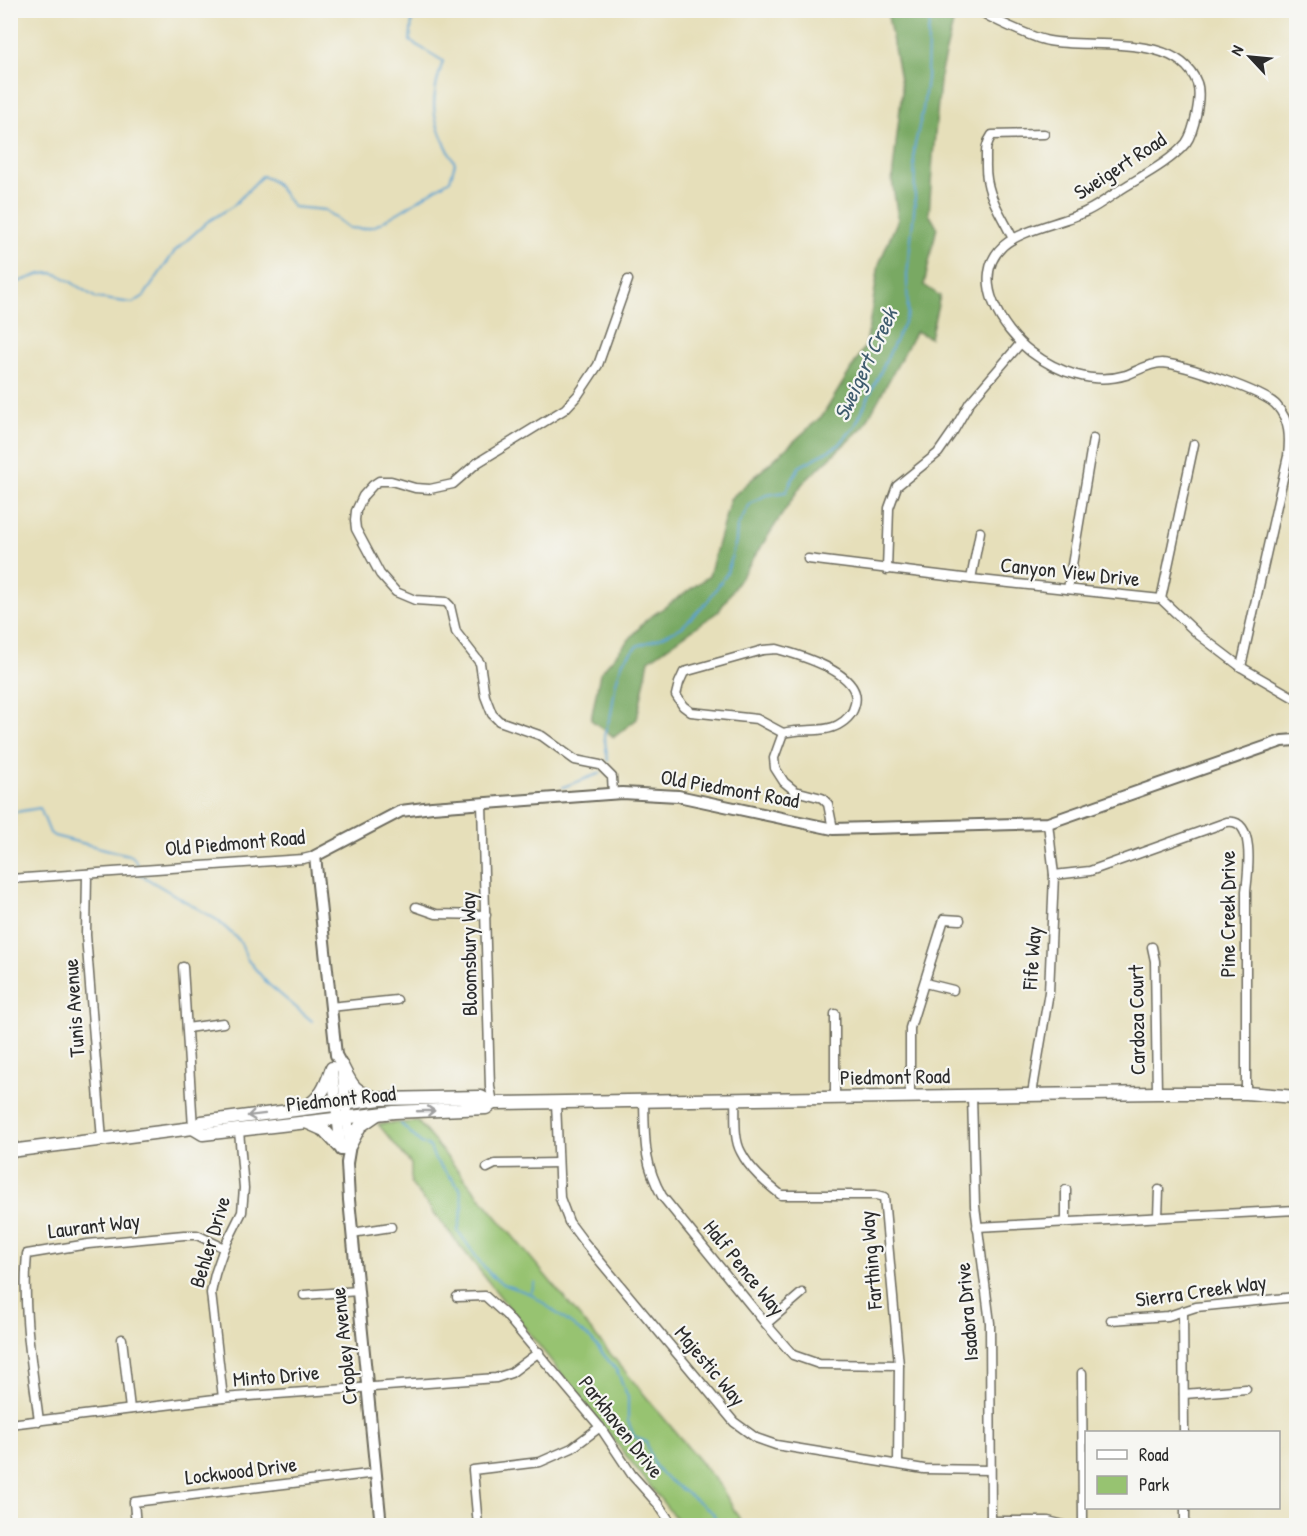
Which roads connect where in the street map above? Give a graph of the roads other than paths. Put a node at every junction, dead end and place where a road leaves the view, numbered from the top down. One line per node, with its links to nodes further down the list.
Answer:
1 (979, 10): 3 (street, Sweigert Road)
2 (1044, 134): 3 (street)
3 (1013, 239): 5 (street, Sweigert Road)
4 (628, 280): 18 (street)
5 (1020, 344): 10 (street); 14 (street, Sweigert Road)
6 (1093, 439): 12 (street)
7 (1194, 444): 13 (street)
8 (980, 532): 11 (street)
9 (808, 559): 10 (street, Canyon View Drive)
10 (887, 570): 11 (street, Canyon View Drive)
11 (971, 579): 12 (street, Canyon View Drive)
12 (1068, 589): 13 (street, Canyon View Drive)
13 (1161, 599): 14 (street, Canyon View Drive)
14 (1240, 667): 15 (street, Canyon View Drive)
15 (1296, 699)
16 (783, 733): 16 (street); 21 (street)
17 (1296, 741): 20 (street, Old Piedmont Road)
18 (613, 794): 19 (street, Old Piedmont Road); 21 (street, Old Piedmont Road)
19 (483, 804): 22 (street, Old Piedmont Road); 27 (street, Bloomsbury Way)
20 (1048, 824): 21 (street, Old Piedmont Road); 24 (street, Fife Way)
21 (833, 829)
22 (315, 856): 23 (street, Old Piedmont Road); 34 (street, Cropley Avenue)
23 (87, 874): 25 (street, Old Piedmont Road); 57 (street, Tunis Avenue)
24 (1054, 875): 40 (street, Pine Creek Drive); 41 (street, Fife Way)
25 (10, 879)
26 (416, 906): 27 (street)
27 (486, 915): 50 (street, Bloomsbury Way)
28 (960, 920): 31 (street)
29 (1152, 947): 39 (street, Cardoza Court)
30 (183, 967): 37 (street)
31 (925, 983): 32 (street); 44 (street)
32 (953, 990)
33 (397, 1000): 34 (street)
34 (330, 1007): 38 (street, Cropley Avenue)
35 (835, 1014): 43 (street)
36 (223, 1023): 37 (street)
37 (187, 1028): 55 (street)
38 (336, 1063): 46 (main road); 51 (street, Cropley Avenue); 54 (main road)
39 (1157, 1093): 40 (main road, Piedmont Road); 41 (main road, Piedmont Road)
40 (1246, 1093): 45 (main road, Piedmont Road)
41 (1032, 1094): 42 (main road, Piedmont Road)
42 (972, 1096): 44 (main road, Piedmont Road); 68 (street, Isadora Drive)
43 (835, 1097): 44 (main road, Piedmont Road); 47 (main road, Piedmont Road)
44 (910, 1097)
45 (1296, 1097)
46 (381, 1099): 50 (main road, Piedmont Road); 51 (main road, Piedmont Road)
47 (735, 1100): 48 (main road, Piedmont Road); 81 (street, Farthing Way)
48 (644, 1101): 49 (main road, Piedmont Road); 78 (street, Half Pence Way)
49 (556, 1102): 50 (main road, Piedmont Road); 60 (street, Majestic Way)
50 (493, 1103): 53 (main road, Piedmont Road, one-way to 50)
51 (341, 1111): 53 (main road, Piedmont Road); 54 (main road, Piedmont Road); 58 (street, Cropley Avenue)
52 (10, 1112): 59 (street)
53 (380, 1113): 58 (main road)
54 (302, 1116): 55 (main road, Piedmont Road, one-way to 55); 56 (main road, Piedmont Road); 58 (main road)
55 (193, 1128): 56 (main road, Piedmont Road); 57 (main road, Piedmont Road)
56 (239, 1131): 70 (street, Behler Drive)
57 (102, 1140): 59 (main road, Piedmont Road)
58 (345, 1145): 69 (street, Cropley Avenue)
59 (12, 1151)
60 (557, 1163): 61 (street); 92 (street, Majestic Way)
61 (487, 1168)
62 (1066, 1190): 66 (street)
63 (1159, 1190): 65 (street)
64 (1296, 1210): 65 (street)
65 (1158, 1216): 66 (street)
66 (1066, 1222): 68 (street)
67 (391, 1227): 69 (street)
68 (977, 1227): 93 (street, Isadora Drive)
69 (352, 1233): 71 (street, Cropley Avenue)
70 (224, 1248): 86 (street, Behler Drive); 88 (street, Laurant Way)
71 (358, 1291): 73 (street); 83 (street, Cropley Avenue)
72 (802, 1293): 78 (street)
73 (304, 1295)
74 (457, 1297): 80 (street, Parkhaven Drive)
75 (1296, 1297): 76 (street, Sierra Creek Way)
76 (1183, 1311): 77 (street, Sierra Creek Way); 85 (street)
77 (1111, 1320)
78 (766, 1324): 81 (street, Half Pence Way)
79 (122, 1339): 87 (street)
80 (539, 1352): 83 (street, Minto Drive); 90 (street, Parkhaven Drive)
81 (899, 1365): 92 (street, Farthing Way)
82 (1082, 1373): 104 (street)
83 (367, 1386): 86 (street, Minto Drive); 94 (street, Cropley Avenue)
84 (1246, 1389): 85 (street)
85 (1184, 1394): 91 (street)
86 (224, 1398): 87 (street, Minto Drive)
87 (130, 1409): 88 (street, Minto Drive)
88 (39, 1421): 89 (street, Minto Drive)
89 (10, 1424)
90 (600, 1427): 98 (street, Parkhaven Drive); 102 (street)
91 (1184, 1431)
92 (898, 1464): 93 (street, Majestic Way)
93 (990, 1470): 97 (street, Isadora Drive)
94 (376, 1473): 100 (street, Lockwood Drive); 101 (street, Cropley Avenue)
95 (1185, 1509): 105 (street)
96 (10, 1523): 99 (street)
97 (991, 1523): 103 (street)
98 (669, 1524)
99 (47, 1526)
100 (136, 1526)
101 (381, 1526)
102 (478, 1526)
103 (1068, 1526)
104 (1083, 1526)
105 (1185, 1526)

